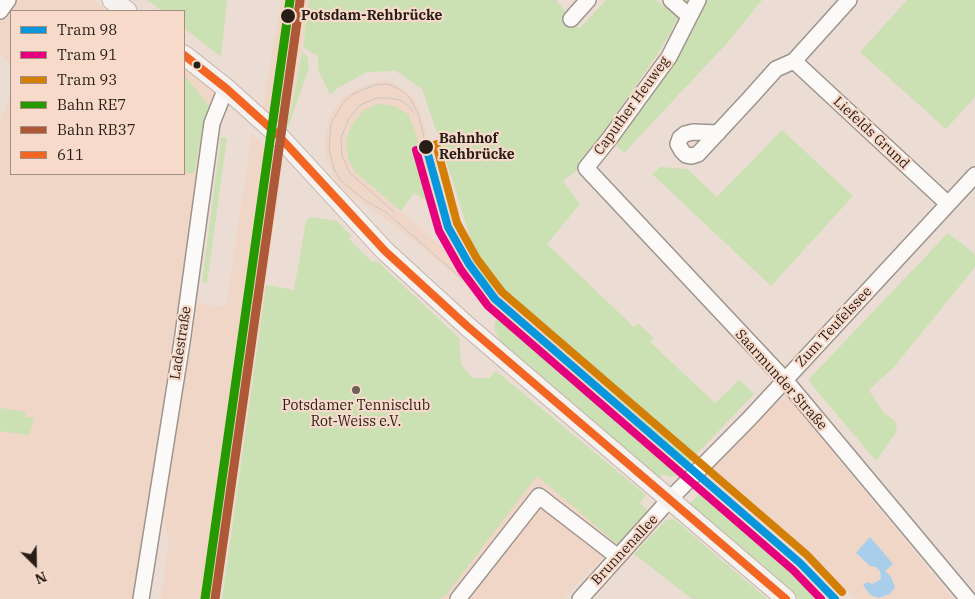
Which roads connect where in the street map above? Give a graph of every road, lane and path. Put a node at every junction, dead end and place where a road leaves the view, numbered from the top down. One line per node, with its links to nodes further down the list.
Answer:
1 (112, 0): 6 (main road)
2 (588, 0): 8 (street)
3 (671, 0): 7 (street)
4 (698, 0): 7 (street, Caputher Heuweg)
5 (849, 0): 10 (street)
6 (126, 10)
7 (690, 16): 13 (street, Caputher Heuweg)
8 (571, 19)
9 (185, 56): 11 (main road)
10 (794, 61): 12 (street); 15 (street, Liefelds Grund)
11 (227, 89): 17 (main road); 19 (street, Ladestraße)
12 (718, 133)
13 (586, 168): 16 (street, Saarmunder Straße)
14 (975, 175): 15 (street, Zum Teufelssee)
15 (948, 204): 16 (street, Zum Teufelssee)
16 (784, 380): 17 (street, Zum Teufelssee); 23 (street, Saarmunder Straße)
17 (669, 500): 18 (street, Brunnenallee); 22 (main road)
18 (618, 557): 20 (street); 21 (street, Brunnenallee)
19 (141, 599)
20 (458, 599)
21 (580, 599)
22 (786, 599)
23 (968, 599)

